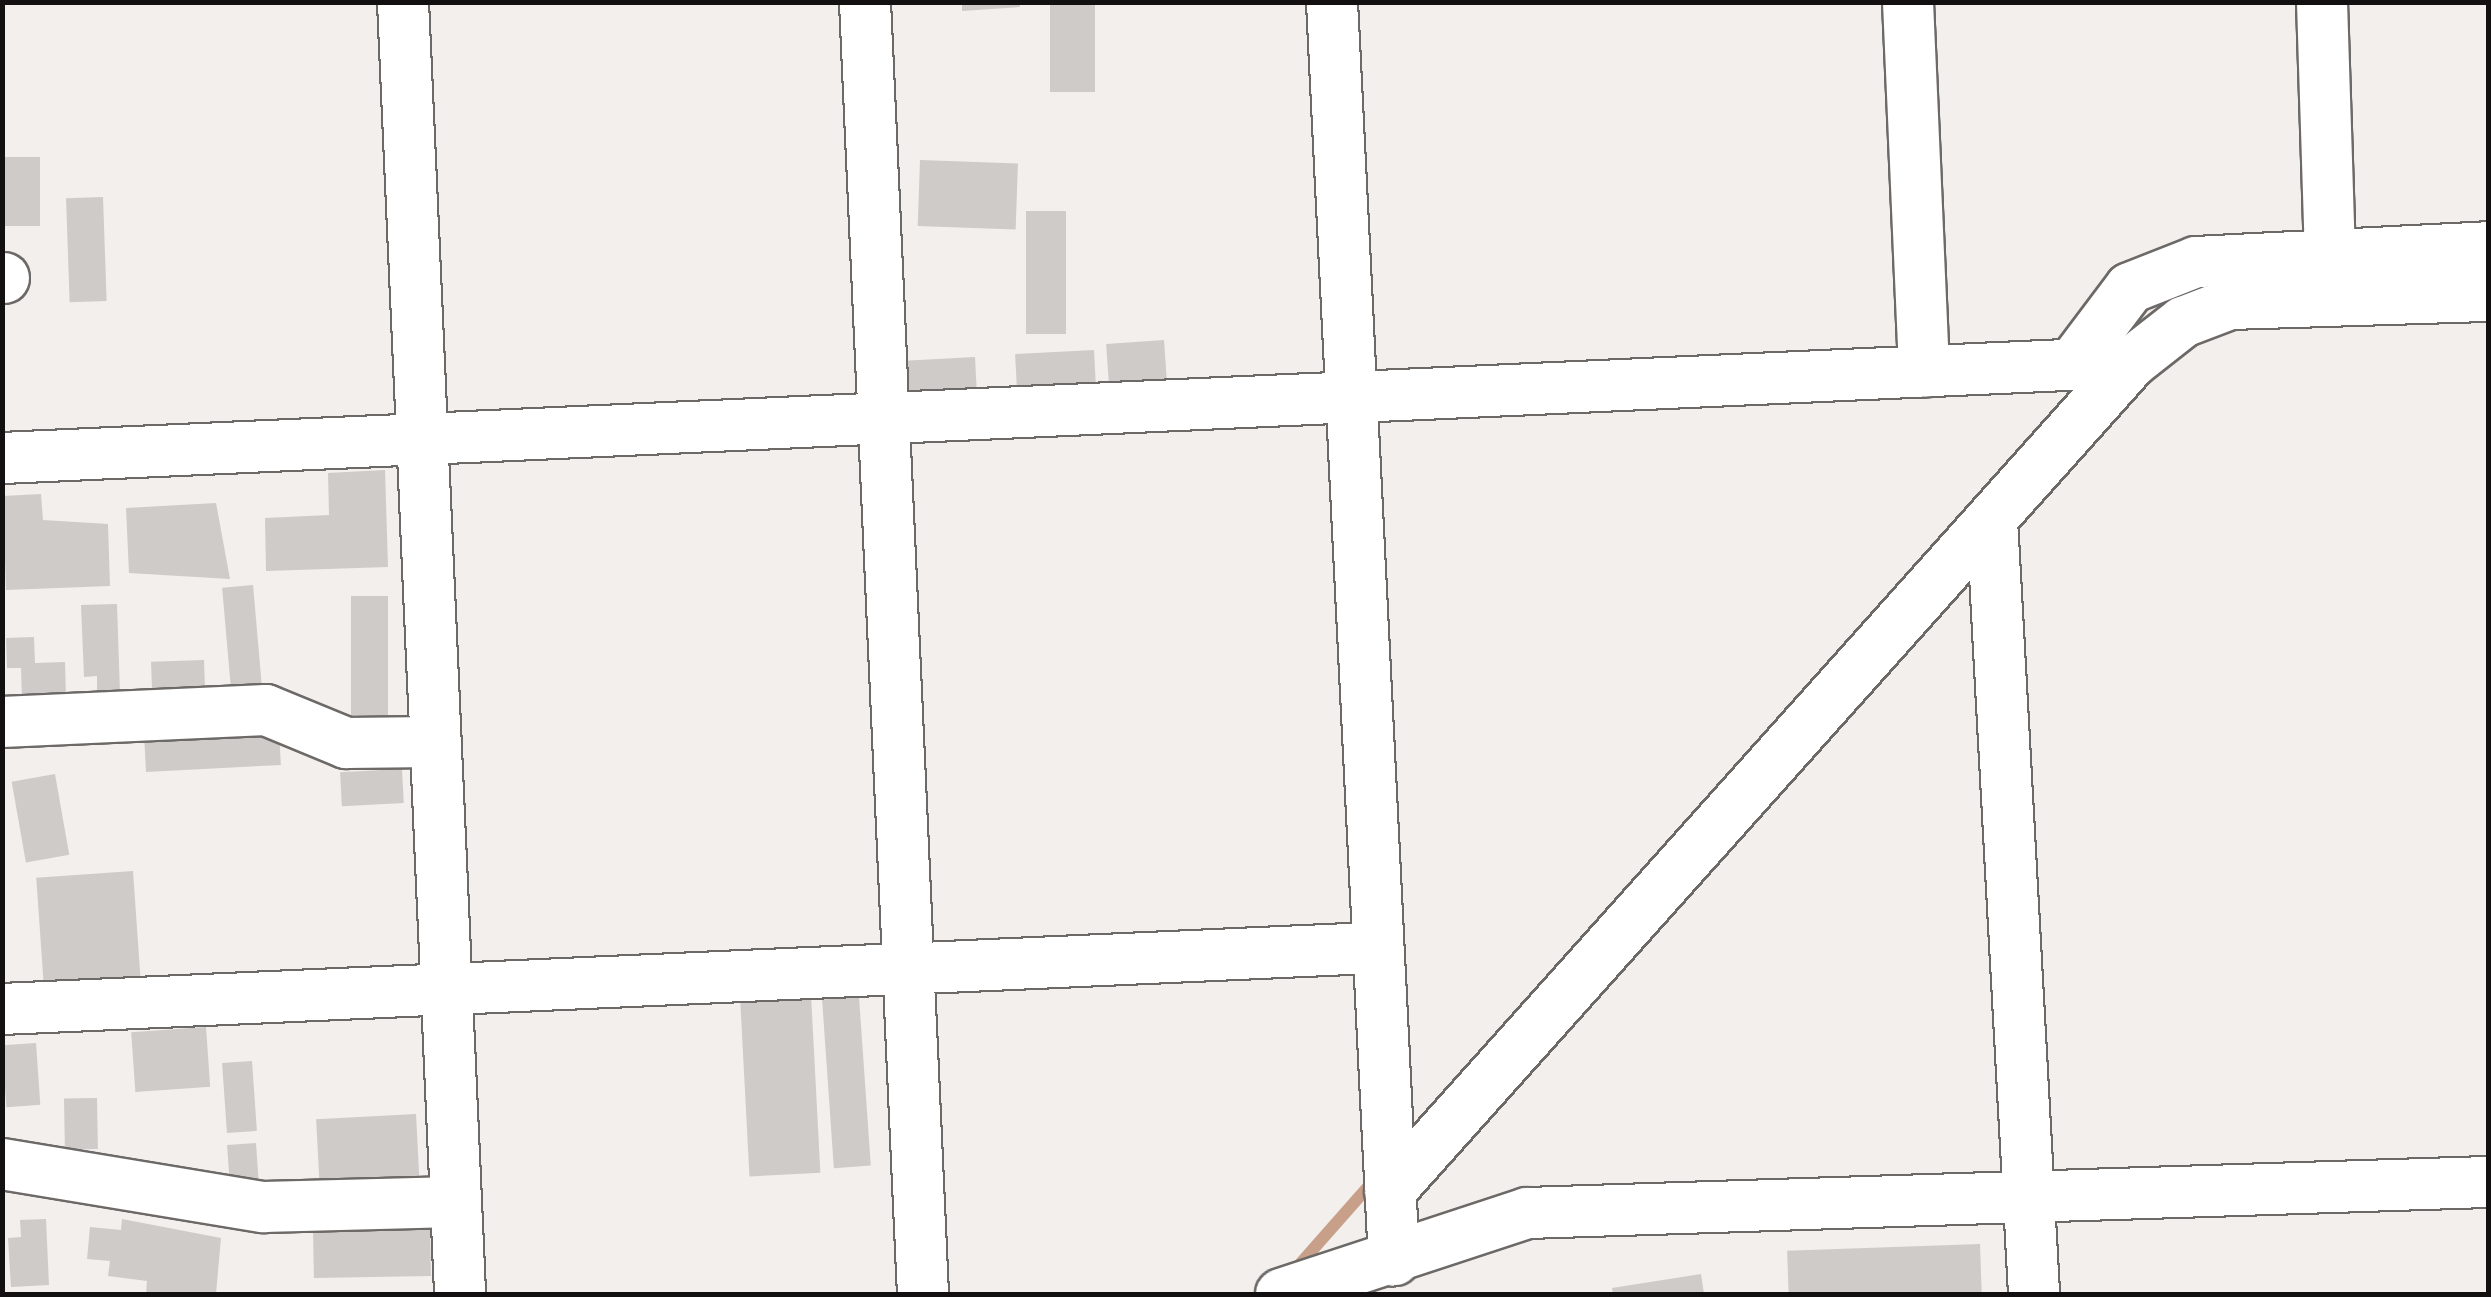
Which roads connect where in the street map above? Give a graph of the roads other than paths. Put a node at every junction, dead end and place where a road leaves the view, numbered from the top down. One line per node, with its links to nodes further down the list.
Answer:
1 (403, 2): 13 (street)
2 (865, 2): 12 (street)
3 (1332, 2): 11 (street)
4 (1908, 2): 10 (street)
5 (2322, 2): 7 (street)
6 (2488, 248): 7 (street)
7 (2330, 252): 9 (street)
8 (2488, 296): 9 (street)
9 (2098, 364): 10 (street); 15 (street)
10 (1924, 372): 11 (street)
11 (1350, 397): 12 (street); 18 (street)
12 (881, 418): 13 (street); 19 (street)
13 (422, 439): 14 (street); 17 (street)
14 (2, 458)
15 (1992, 520): 24 (street); 25 (street)
16 (2, 722): 17 (street)
17 (434, 742): 20 (street)
18 (1374, 948): 19 (street); 24 (street)
19 (909, 969): 20 (street); 30 (street)
20 (444, 990): 21 (street); 26 (street)
21 (2, 1009)
22 (2, 1164): 26 (street)
23 (2488, 1182): 25 (street)
24 (1390, 1189): 27 (street)
25 (2030, 1197): 27 (street); 31 (street)
26 (455, 1202): 29 (street)
27 (1387, 1273): 28 (street)
28 (1290, 1293)
29 (460, 1294)
30 (923, 1294)
31 (2034, 1294)

